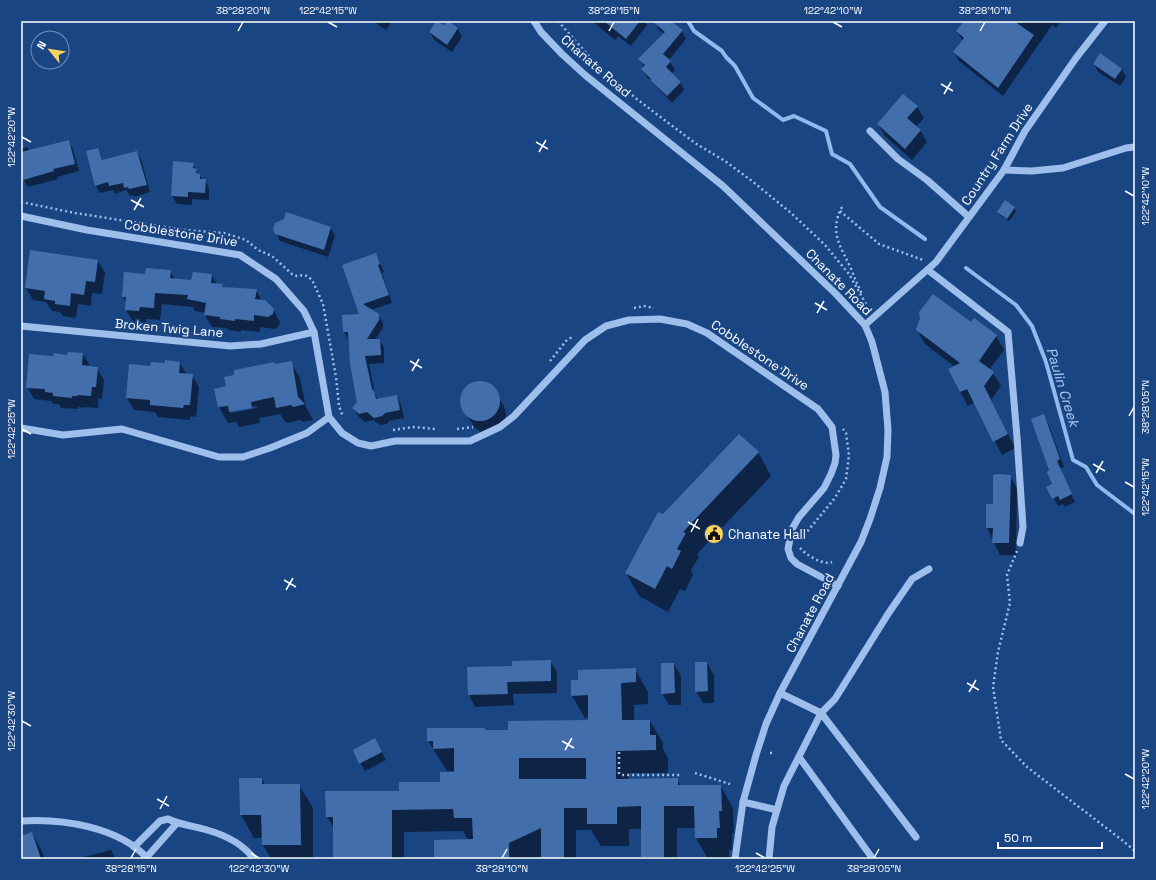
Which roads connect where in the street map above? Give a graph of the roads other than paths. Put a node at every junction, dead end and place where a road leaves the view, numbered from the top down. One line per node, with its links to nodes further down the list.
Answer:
1 (534, 21): 9 (street, Chanate Road)
2 (1105, 21): 5 (street, Country Farm Drive)
3 (870, 131): 7 (street)
4 (1135, 147): 5 (street)
5 (1004, 170): 7 (street, Country Farm Drive)
6 (21, 216): 11 (street, Cobblestone Drive)
7 (969, 217): 8 (street, Country Farm Drive)
8 (928, 270): 9 (street, Country Farm Drive); 14 (street)
9 (865, 325): 16 (street, Chanate Road)
10 (21, 326): 11 (street, Broken Twig Lane)
11 (314, 332): 12 (street, Cobblestone Drive)
12 (329, 417): 13 (street); 16 (street, Cobblestone Drive)
13 (21, 428)
14 (1020, 543)
15 (929, 569): 18 (street)
16 (838, 586): 17 (street, Chanate Road)
17 (780, 693): 18 (street); 20 (street, Chanate Road)
18 (821, 713): 19 (street); 24 (street)
19 (798, 757): 21 (street); 30 (street)
20 (743, 802): 21 (street); 28 (street, Chanate Road)
21 (777, 810): 29 (street)
22 (21, 821): 25 (street)
23 (177, 823): 25 (street); 26 (street); 27 (street)
24 (916, 837)
25 (134, 847): 26 (street)
26 (147, 858)
27 (254, 859)
28 (735, 859)
29 (769, 859)
30 (873, 859)

